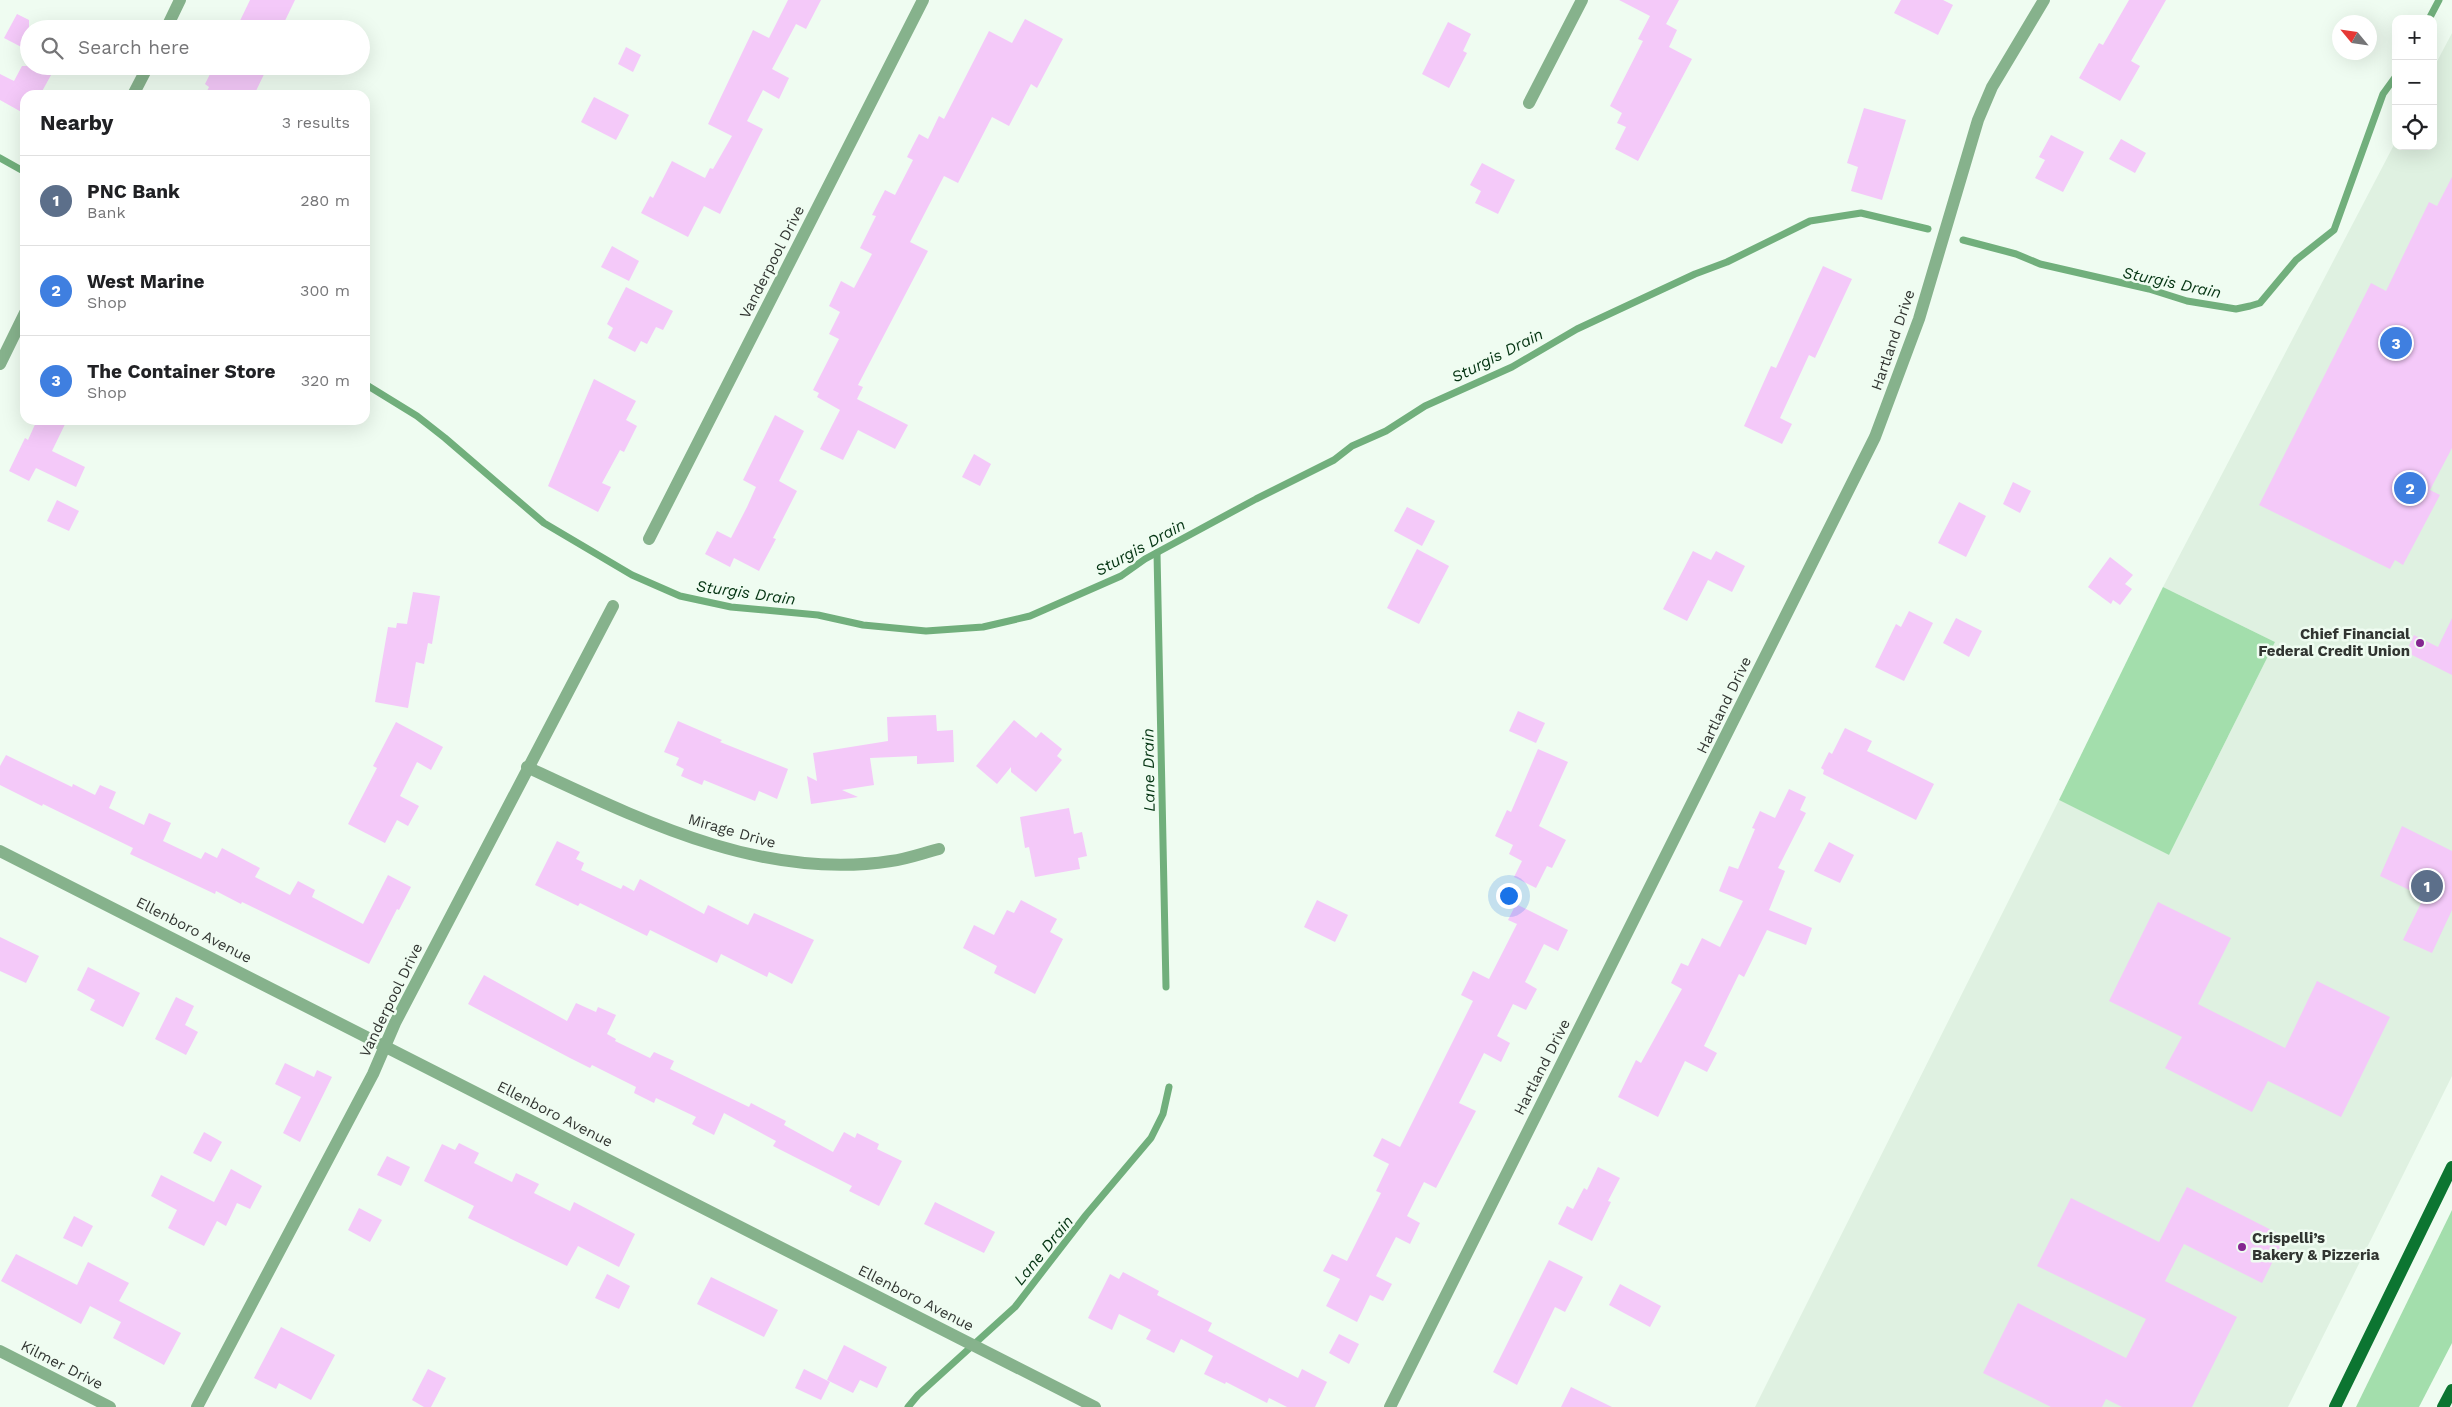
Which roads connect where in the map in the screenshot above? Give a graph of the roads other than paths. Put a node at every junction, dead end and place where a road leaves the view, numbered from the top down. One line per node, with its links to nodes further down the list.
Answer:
1 (180, 0): 5 (street)
2 (923, 0): 11 (street, Vanderpool Drive)
3 (1582, 0): 8 (street)
4 (2044, 0): 23 (street, Hartland Drive)
5 (170, 20)
6 (143, 75): 7 (street)
7 (136, 90)
8 (1529, 103)
9 (20, 324): 10 (street)
10 (0, 364)
11 (649, 539)
12 (613, 606): 13 (street, Vanderpool Drive)
13 (527, 767): 14 (street, Mirage Drive); 16 (street, Vanderpool Drive)
14 (939, 850)
15 (0, 851): 16 (street, Ellenboro Avenue)
16 (386, 1045): 21 (street, Vanderpool Drive); 22 (street, Ellenboro Avenue)
17 (2452, 1167): 24 (main road)
18 (0, 1351): 20 (street, Kilmer Drive)
19 (2451, 1393): 25 (main road)
20 (110, 1407)
21 (197, 1407)
22 (1095, 1407)
23 (1390, 1407)
24 (2335, 1407)
25 (2444, 1407)

